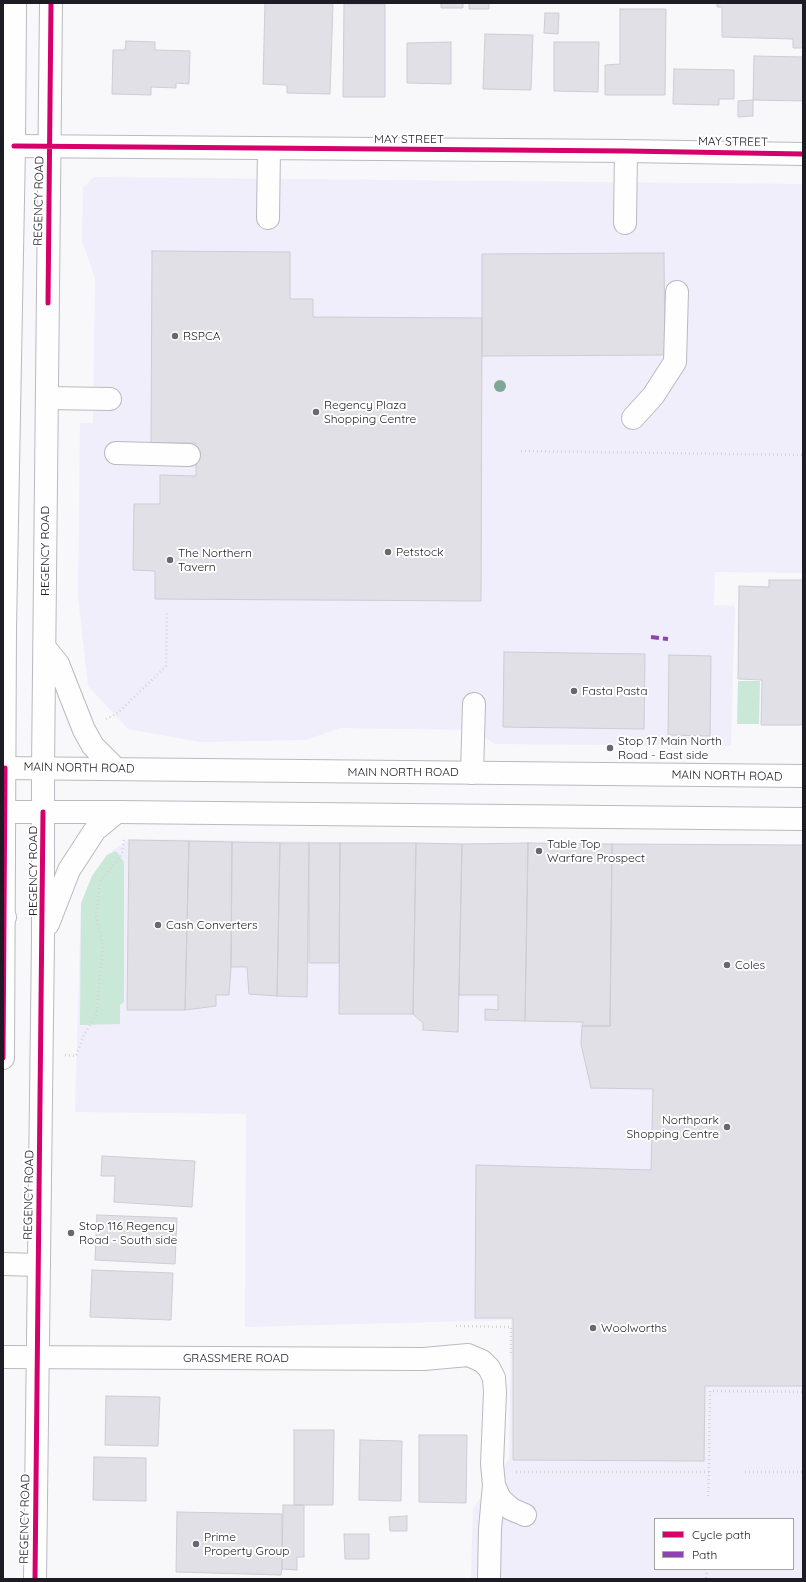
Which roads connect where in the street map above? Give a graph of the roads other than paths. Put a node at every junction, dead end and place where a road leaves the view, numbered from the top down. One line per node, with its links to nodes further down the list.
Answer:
1 (15, 3): 3 (main road)
2 (51, 3): 4 (main road, REGENCY ROAD)
3 (14, 146): 4 (main road, MAY STREET); 18 (main road)
4 (50, 147): 5 (main road, MAY STREET); 11 (main road, REGENCY ROAD)
5 (269, 148): 6 (main road, MAY STREET); 8 (main road)
6 (626, 151): 7 (main road, MAY STREET); 9 (main road)
7 (803, 154)
8 (268, 218)
9 (625, 224)
10 (677, 292): 13 (main road)
11 (47, 398): 12 (main road); 16 (main road, REGENCY ROAD)
12 (110, 399)
13 (633, 418)
14 (116, 453): 15 (main road)
15 (189, 455)
16 (45, 648): 19 (main road, REGENCY ROAD); 20 (main road)
17 (474, 704): 21 (main road)
18 (4, 768): 19 (main road, MAIN NORTH ROAD); 23 (main road)
19 (43, 768): 20 (main road, MAIN NORTH ROAD); 24 (main road, REGENCY ROAD)
20 (116, 768): 21 (main road, MAIN NORTH ROAD)
21 (472, 773): 22 (main road, MAIN NORTH ROAD)
22 (803, 776)
23 (4, 812): 24 (main road); 27 (main road)
24 (43, 812): 25 (main road); 28 (main road, REGENCY ROAD)
25 (117, 812): 26 (main road); 28 (main road)
26 (803, 819)
27 (4, 915): 29 (main road)
28 (43, 938): 31 (main road, REGENCY ROAD)
29 (3, 1058)
30 (3, 1264): 31 (main road)
31 (39, 1265): 33 (main road, REGENCY ROAD)
32 (3, 1357): 33 (main road, GRASSMERE ROAD)
33 (38, 1357): 34 (main road, GRASSMERE ROAD); 36 (main road, REGENCY ROAD)
34 (494, 1485): 35 (main road); 37 (main road)
35 (525, 1515)
36 (35, 1579)
37 (489, 1579)

